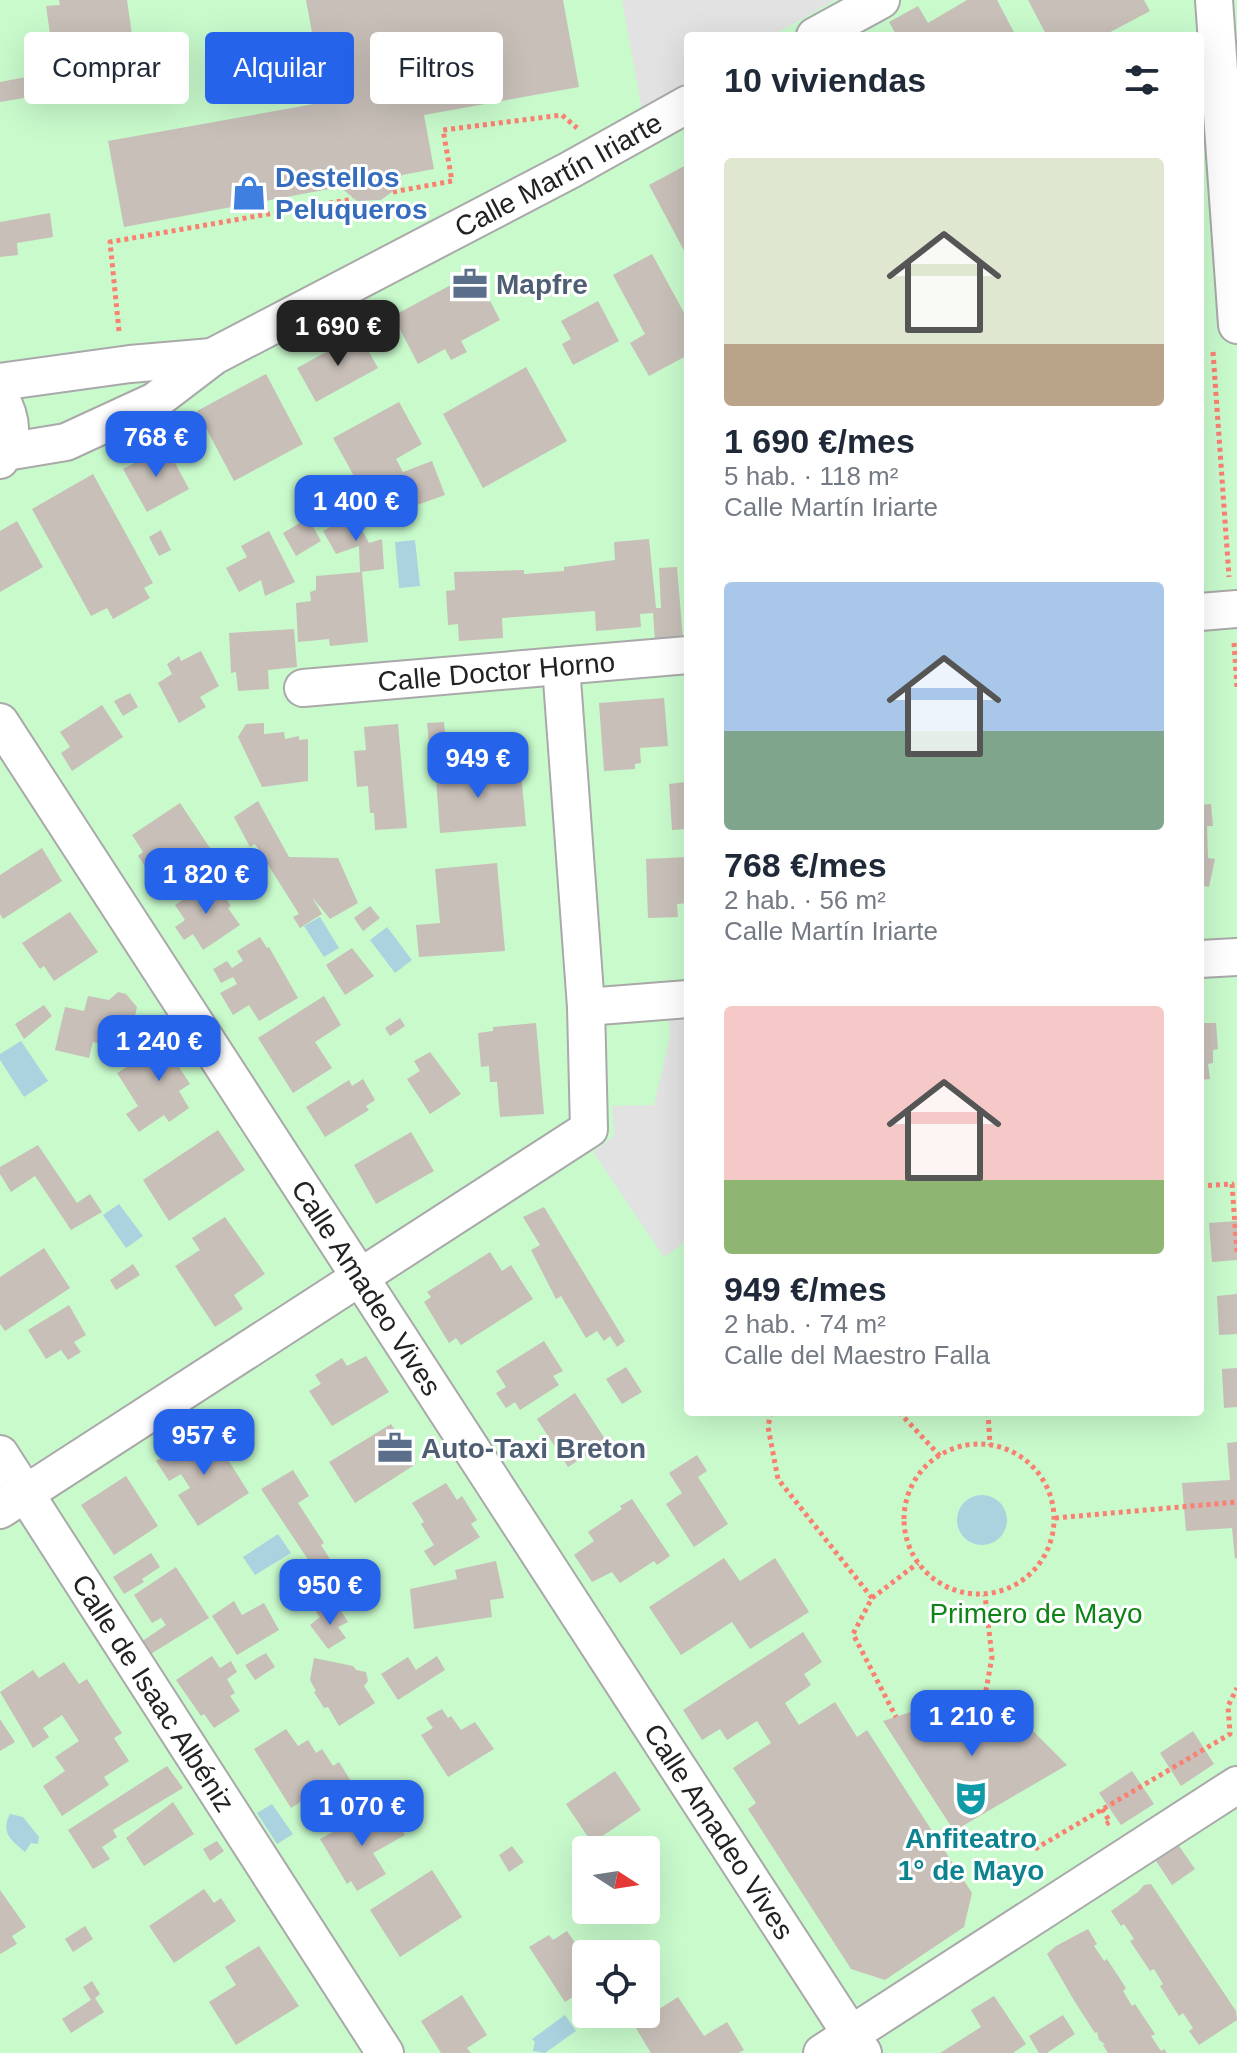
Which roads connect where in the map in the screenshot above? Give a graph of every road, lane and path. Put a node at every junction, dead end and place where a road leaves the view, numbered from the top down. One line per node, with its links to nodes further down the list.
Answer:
1 (881, 0): 3 (street)
2 (1214, 0): 8 (street)
3 (822, 32)
4 (684, 106): 5 (street, Calle Martín Iriarte)
5 (570, 170): 6 (path); 10 (street, Calle Martín Iriarte)
6 (393, 192)
7 (353, 199): 9 (path)
8 (1225, 335): 14 (path)
9 (119, 336)
10 (214, 356): 11 (street, Calle Martín Iriarte); 13 (street, Calle Martín Iriarte)
11 (0, 382)
12 (0, 397): 13 (street)
13 (3, 456)
14 (1223, 610): 18 (path)
15 (684, 655): 16 (street, Calle Doctor Horno)
16 (561, 666): 17 (street, Calle Doctor Horno); 23 (street)
17 (303, 688)
18 (1237, 688)
19 (0, 722): 27 (street, Calle Amadeo Vives)
20 (1237, 957): 21 (street)
21 (1204, 959)
22 (684, 999): 23 (street)
23 (586, 1007): 27 (street)
24 (1204, 1186): 25 (path)
25 (1236, 1209): 26 (path)
26 (1237, 1252)
27 (360, 1276): 34 (street); 45 (street, Calle Amadeo Vives)
28 (770, 1416): 39 (path)
29 (903, 1416): 33 (path)
30 (988, 1416): 31 (path)
31 (990, 1445): 33 (path); 36 (path)
32 (0, 1454): 34 (street, Calle de Isaac Albéniz)
33 (940, 1456): 37 (path)
34 (13, 1501): 46 (street, Calle de Isaac Albéniz)
35 (1237, 1502): 36 (path)
36 (1054, 1518): 38 (path)
37 (918, 1563): 38 (path); 39 (path)
38 (985, 1595): 41 (path)
39 (872, 1598): 42 (path)
40 (1237, 1688): 44 (path)
41 (983, 1707)
42 (896, 1717)
43 (1237, 1785): 45 (street)
44 (1035, 1849)
45 (846, 2047)
46 (385, 2053)

